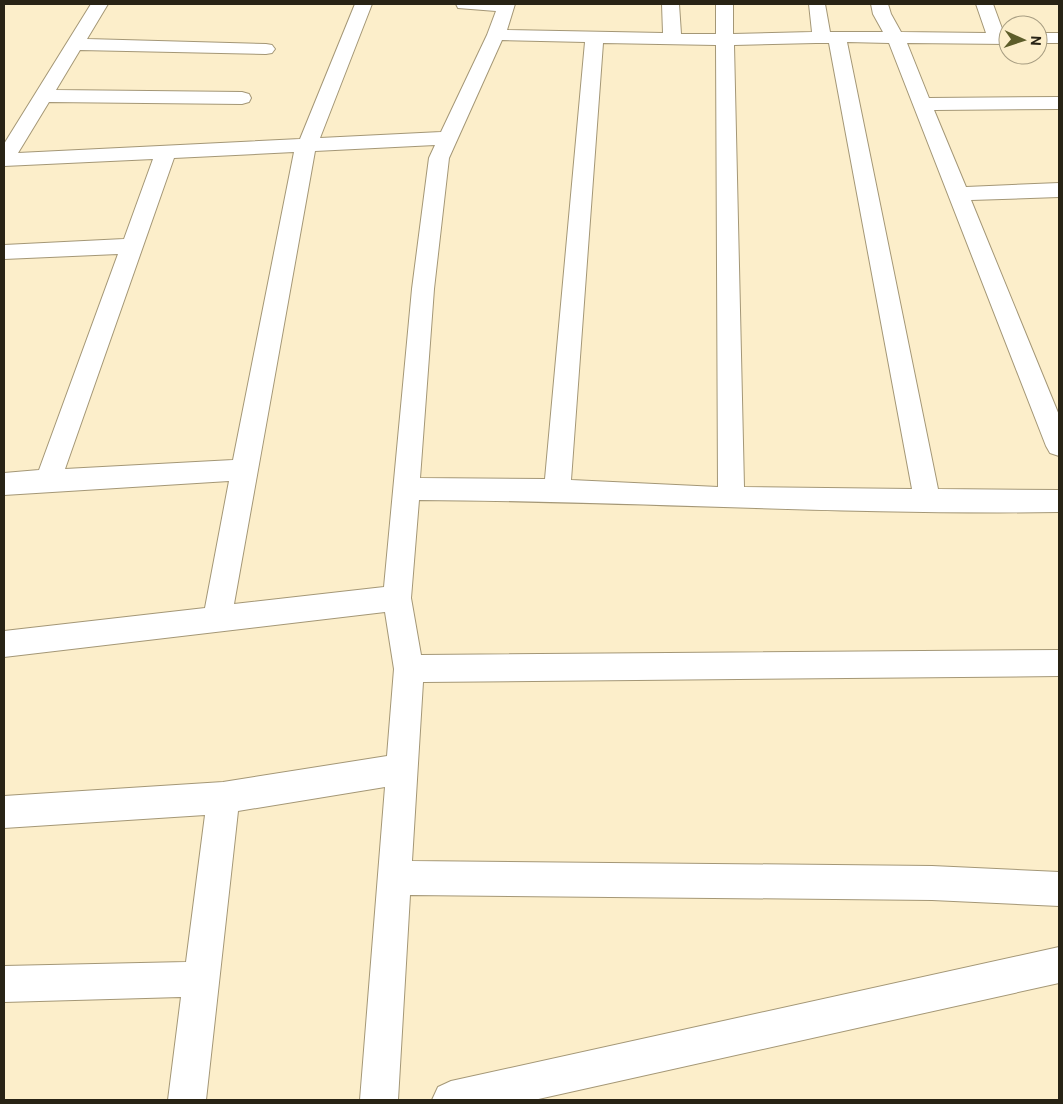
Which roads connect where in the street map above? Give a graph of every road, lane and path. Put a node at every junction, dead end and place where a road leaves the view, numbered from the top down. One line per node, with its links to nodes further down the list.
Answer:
1 (99, 4): 18 (street)
2 (363, 4): 25 (street)
3 (464, 4): 9 (street)
4 (671, 4): 14 (street)
5 (724, 4): 17 (street)
6 (817, 4): 13 (street)
7 (880, 4): 15 (street)
8 (985, 4): 10 (street)
9 (506, 5): 11 (street)
10 (998, 29)
11 (496, 35): 12 (street); 24 (street)
12 (595, 36): 14 (street); 37 (street)
13 (829, 38): 15 (street); 17 (street); 39 (street)
14 (672, 39): 17 (street)
15 (896, 39): 16 (street); 23 (street)
16 (998, 39)
17 (725, 40): 38 (street)
18 (75, 44): 19 (street); 20 (street)
19 (266, 49)
20 (43, 96): 21 (street); 27 (street)
21 (242, 98)
22 (1059, 103): 23 (street)
23 (922, 104): 29 (street)
24 (448, 138): 25 (street); 36 (street)
25 (307, 146): 26 (street); 33 (street)
26 (166, 152): 27 (street); 30 (street)
27 (4, 160)
28 (1059, 190): 29 (street)
29 (957, 194): 32 (street)
30 (132, 246): 31 (street); 34 (street)
31 (4, 252)
32 (1059, 446)
33 (244, 470): 34 (street); 42 (street)
34 (48, 480): 35 (street)
35 (4, 484)
36 (406, 489): 37 (street); 41 (street)
37 (557, 490): 38 (street)
38 (731, 498): 39 (street)
39 (927, 498): 40 (street)
40 (1059, 501)
41 (397, 598): 42 (street); 45 (street)
42 (217, 619): 43 (street)
43 (4, 644)
44 (1059, 663): 45 (street)
45 (409, 669): 46 (street)
46 (402, 769): 47 (street); 49 (street)
47 (223, 798): 48 (street); 52 (street)
48 (4, 812)
49 (395, 878): 50 (street); 55 (street)
50 (1059, 889)
51 (1059, 965): 56 (street)
52 (202, 979): 53 (street); 54 (street)
53 (4, 984)
54 (187, 1100)
55 (379, 1100)
56 (451, 1100)

